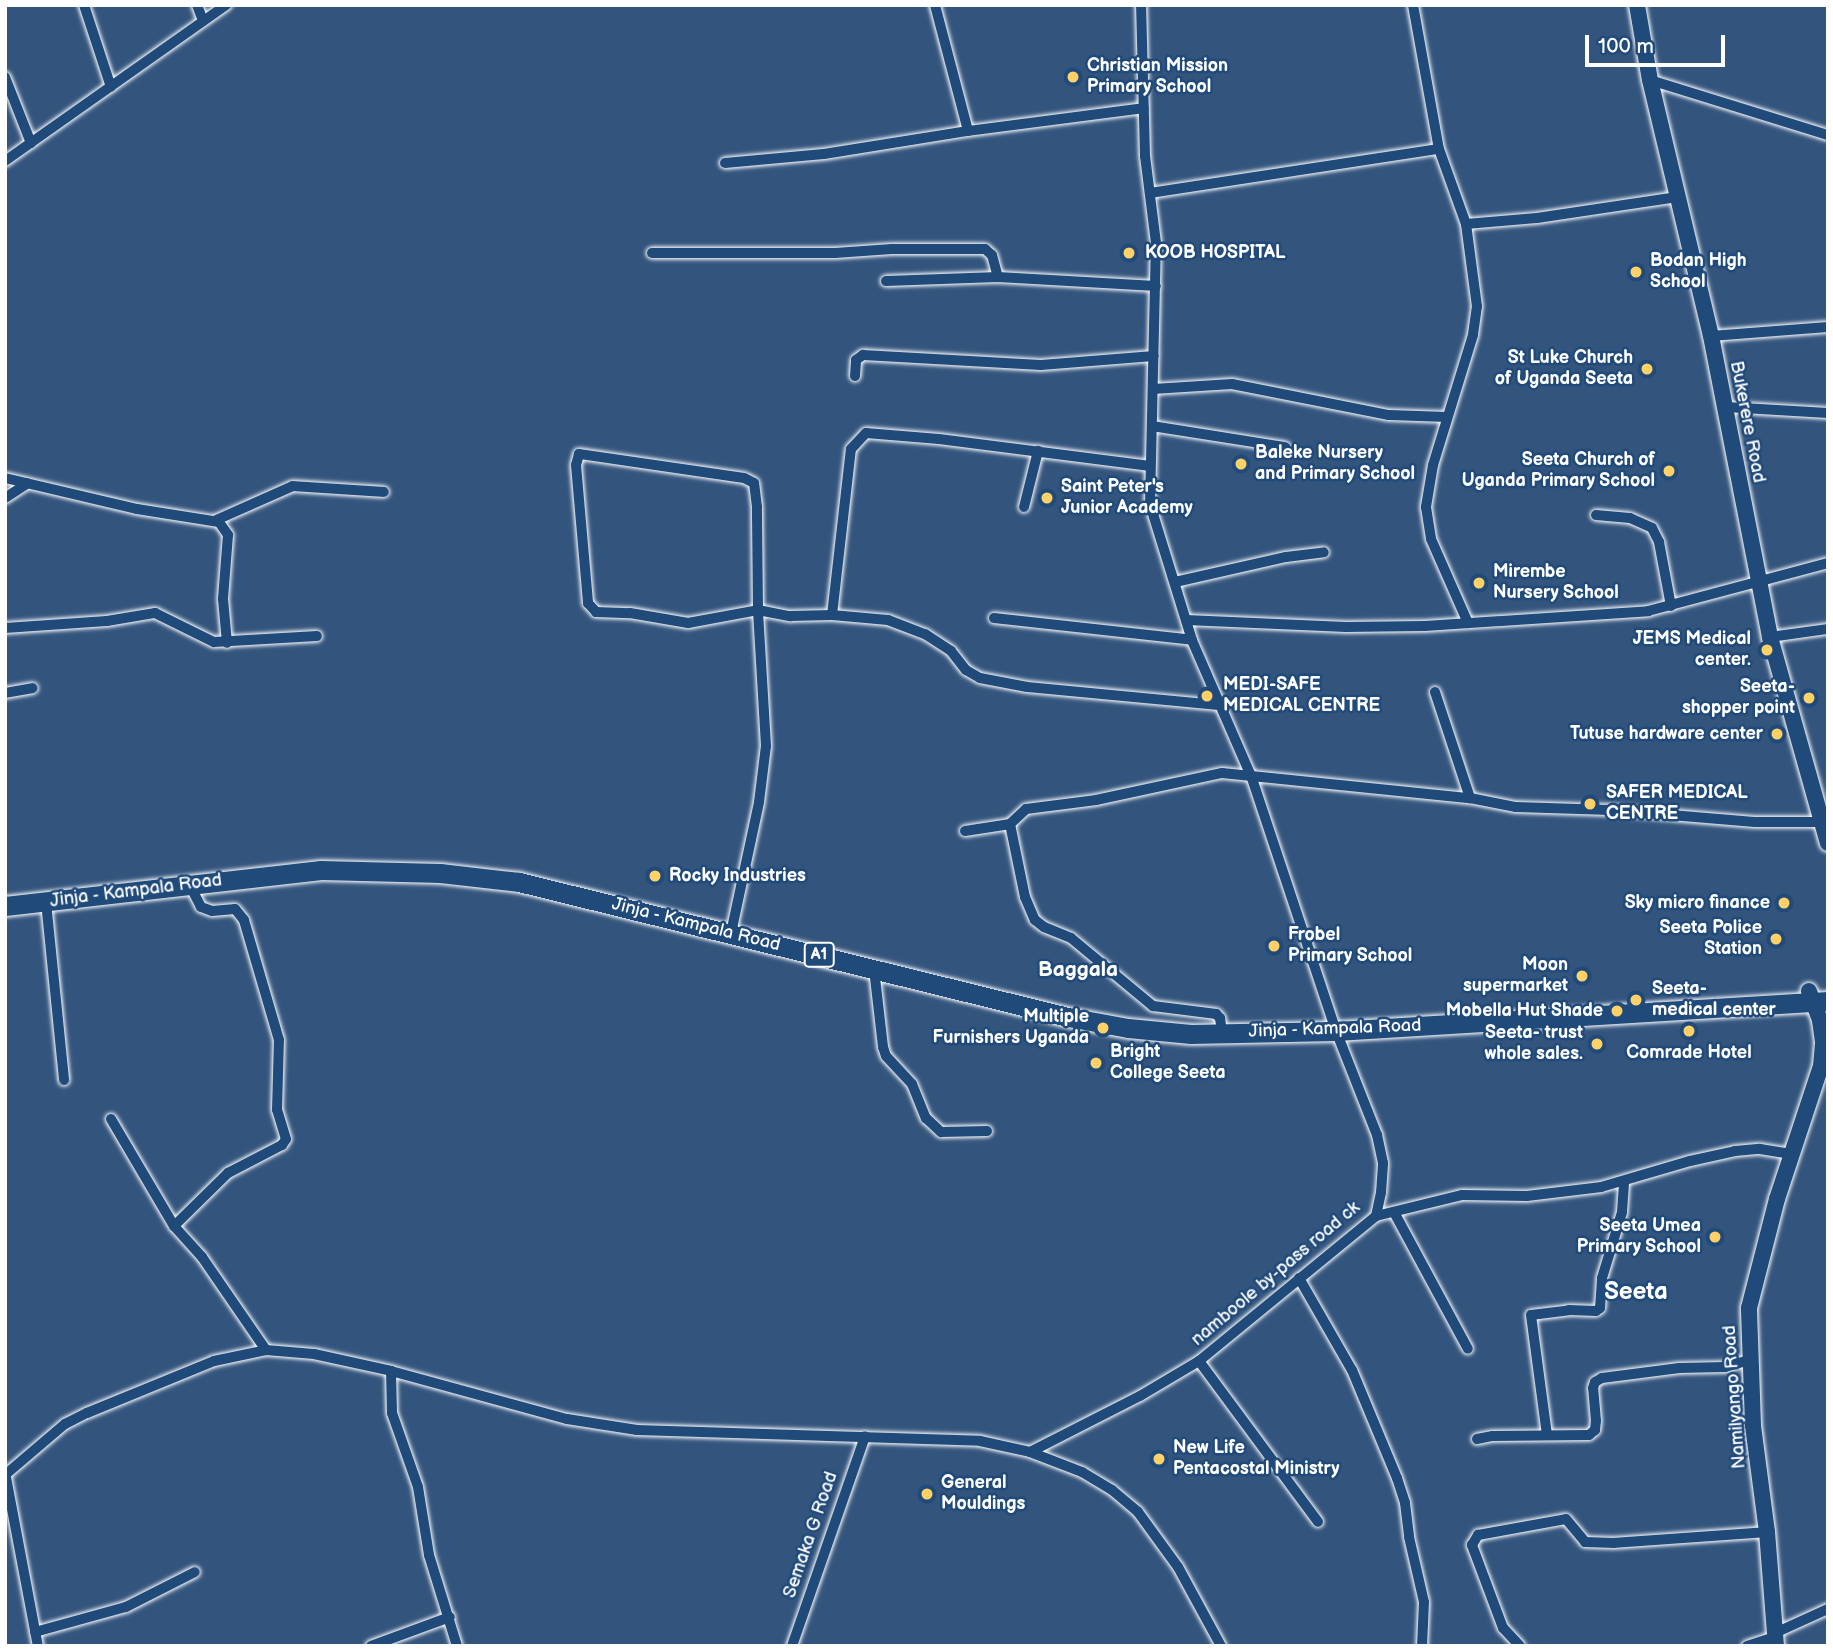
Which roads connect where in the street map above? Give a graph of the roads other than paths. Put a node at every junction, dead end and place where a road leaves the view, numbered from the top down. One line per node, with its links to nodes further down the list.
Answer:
1 (84, 5): 11 (street)
2 (197, 5): 8 (street)
3 (226, 5): 8 (street)
4 (934, 5): 13 (street)
5 (1141, 5): 12 (street, namboole by-pass road ck)
6 (1413, 5): 16 (street)
7 (1637, 5): 10 (main road, Bukerere Road)
8 (203, 21): 11 (street)
9 (5, 77): 15 (street)
10 (1650, 79): 14 (street); 20 (main road, Bukerere Road)
11 (111, 87): 15 (street)
12 (1144, 108): 13 (street); 19 (street, namboole by-pass road ck)
13 (968, 131): 18 (street)
14 (1828, 135)
15 (31, 142): 17 (street)
16 (1439, 149): 19 (street); 21 (street)
17 (5, 161)
18 (725, 163)
19 (1150, 193): 25 (street, namboole by-pass road ck)
20 (1677, 197): 21 (street); 27 (main road, Bukerere Road)
21 (1466, 224): 33 (street)
22 (652, 253): 23 (street)
23 (998, 277): 24 (street); 25 (street)
24 (886, 281)
25 (1156, 286): 28 (street, namboole by-pass road ck)
26 (1828, 327): 27 (street)
27 (1711, 336): 31 (main road, Bukerere Road)
28 (1154, 356): 29 (street); 30 (street, namboole by-pass road ck)
29 (855, 376)
30 (1153, 389): 33 (street); 34 (street, namboole by-pass road ck)
31 (1726, 407): 32 (street); 48 (main road, Bukerere Road)
32 (1828, 413)
33 (1447, 416): 54 (street)
34 (1152, 426): 35 (street); 37 (street, namboole by-pass road ck)
35 (1285, 447)
36 (1038, 451): 37 (street); 42 (street); 51 (street)
37 (1150, 466): 47 (street, namboole by-pass road ck)
38 (5, 478): 39 (street)
39 (28, 483): 41 (street); 44 (street)
40 (384, 492): 44 (street)
41 (5, 498)
42 (1024, 507)
43 (1596, 515): 49 (street)
44 (214, 521): 60 (street)
45 (1324, 552): 47 (street)
46 (1828, 563): 48 (street)
47 (1175, 582): 53 (street, namboole by-pass road ck)
48 (1760, 582): 49 (street); 58 (main road, Bukerere Road)
49 (1671, 606): 54 (street)
50 (758, 610): 50 (street); 51 (street); 74 (street)
51 (832, 615): 64 (street)
52 (994, 618): 59 (street)
53 (1186, 620): 54 (street); 59 (street, namboole by-pass road ck)
54 (1468, 623)
55 (5, 628): 60 (street)
56 (1828, 629): 58 (street)
57 (317, 636): 60 (street)
58 (1770, 637): 67 (main road, Bukerere Road)
59 (1192, 640): 64 (street, namboole by-pass road ck)
60 (227, 643)
61 (33, 688): 63 (street)
62 (1435, 692): 66 (street)
63 (5, 693)
64 (1219, 705): 65 (street, namboole by-pass road ck)
65 (1251, 776): 66 (street); 68 (street); 77 (street, namboole by-pass road ck)
66 (1470, 798): 67 (street)
67 (1822, 822): 70 (main road, Bukerere Road)
68 (1010, 824): 69 (street); 78 (street)
69 (965, 831)
70 (1828, 843)
71 (190, 885): 72 (highway, Jinja - Kampala Road / A1); 74 (highway, Jinja - Kampala Road / A1); 87 (street)
72 (46, 902): 73 (highway, Jinja - Kampala Road / A1); 80 (street)
73 (5, 906)
74 (731, 933): 75 (highway, Jinja - Kampala Road / A1)
75 (874, 969): 78 (highway, Jinja - Kampala Road / A1); 82 (street)
76 (1820, 996): 77 (highway, Jinja - Kampala Road / A1); 79 (main road, Namilyango Road)
77 (1336, 1031): 78 (highway, Jinja - Kampala Road / A1); 86 (street, namboole by-pass road ck)
78 (1222, 1032)
79 (1825, 1066): 83 (main road, Namilyango Road)
80 (64, 1080)
81 (111, 1119): 87 (street)
82 (987, 1131)
83 (1790, 1154): 84 (street); 91 (main road, Namilyango Road)
84 (1624, 1181): 85 (street); 94 (street)
85 (1395, 1214): 86 (street); 89 (street)
86 (1376, 1216): 88 (street, namboole by-pass road ck)
87 (174, 1226): 90 (street)
88 (1299, 1278): 92 (street, namboole by-pass road ck); 111 (street)
89 (1468, 1349)
90 (266, 1350): 93 (street); 98 (street)
91 (1749, 1360): 94 (street); 100 (main road, Namilyango Road)
92 (1199, 1361): 97 (street, namboole by-pass road ck); 99 (street)
93 (391, 1371): 95 (street); 103 (street)
94 (1547, 1434): 96 (street)
95 (865, 1436): 97 (street); 109 (street, Semaka G Road)
96 (1477, 1439)
97 (1030, 1452): 110 (street)
98 (6, 1473): 104 (street)
99 (1318, 1522)
100 (1767, 1532): 105 (main road, Namilyango Road); 112 (street)
101 (195, 1572): 104 (street)
102 (1828, 1609): 105 (street)
103 (450, 1617): 107 (street); 108 (street)
104 (35, 1632): 106 (street)
105 (1775, 1639): 113 (street)
106 (38, 1646)
107 (371, 1646)
108 (457, 1646)
109 (792, 1646)
110 (1221, 1646)
111 (1422, 1646)
112 (1520, 1646)
113 (1747, 1646)

